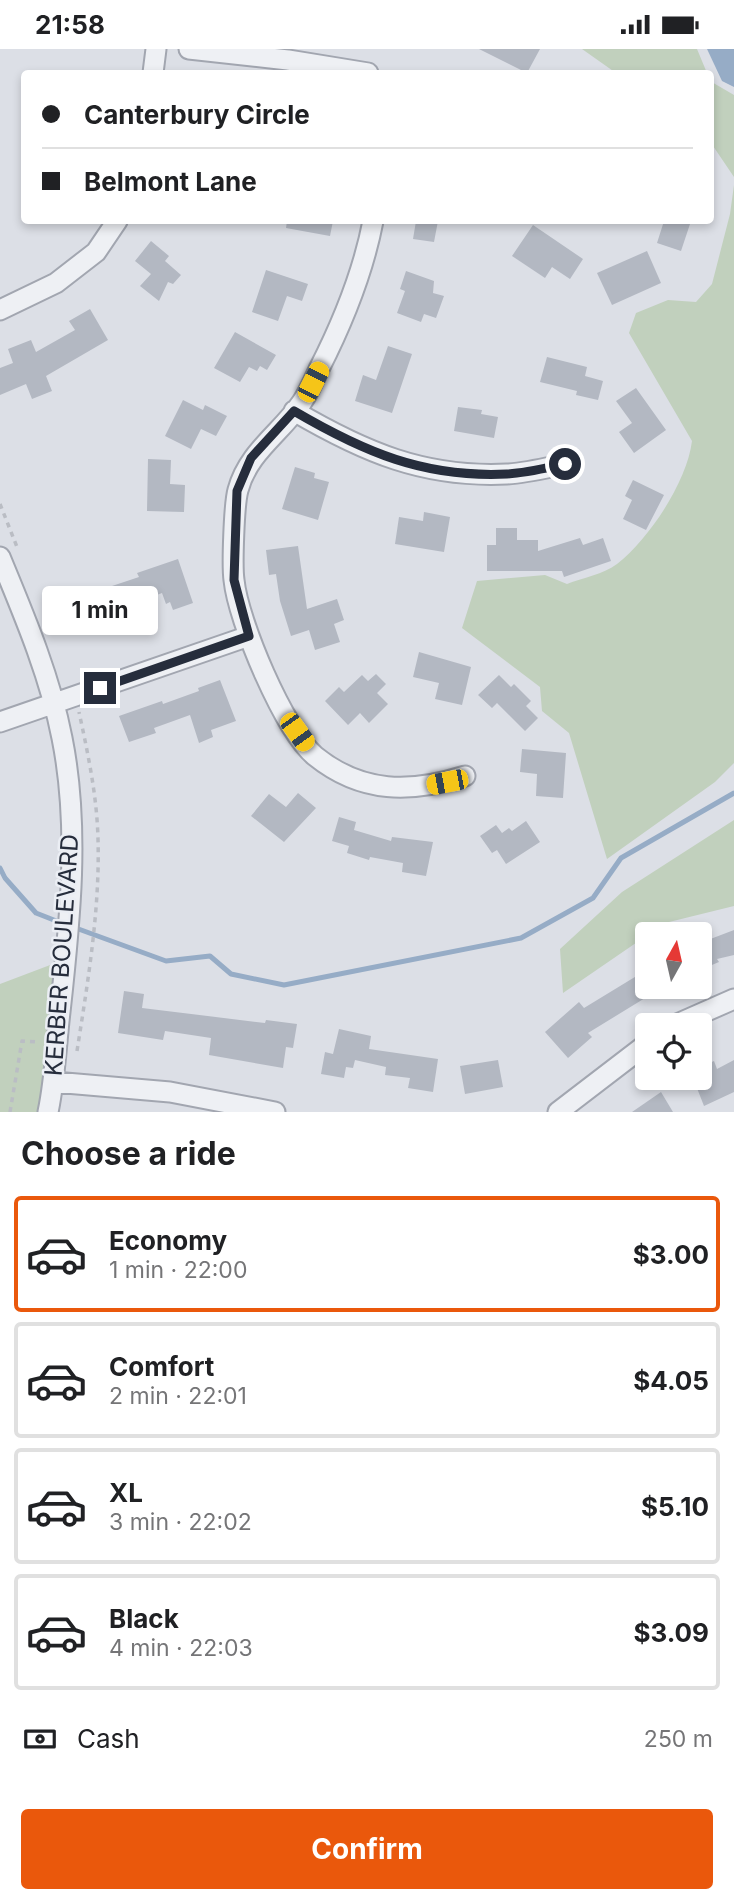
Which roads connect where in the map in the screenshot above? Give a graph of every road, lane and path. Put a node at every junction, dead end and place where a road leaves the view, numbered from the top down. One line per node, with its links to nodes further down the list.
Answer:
1 (156, 49): 3 (street)
2 (190, 49): 4 (street)
3 (153, 70)
4 (350, 70)
5 (115, 224): 7 (street)
6 (372, 224): 8 (street)
7 (0, 310)
8 (294, 411): 9 (street); 11 (street)
9 (565, 464)
10 (0, 557): 12 (street, KERBER BOULEVARD)
11 (249, 636): 12 (street); 14 (street)
12 (53, 705): 13 (street); 17 (street, KERBER BOULEVARD)
13 (0, 722)
14 (465, 776)
15 (734, 999): 16 (street)
16 (702, 1013)
17 (57, 1044): 18 (path); 20 (street, KERBER BOULEVARD); 21 (path)
18 (77, 1048)
19 (635, 1053): 24 (street)
20 (54, 1082): 22 (street, KERBER BOULEVARD); 23 (street)
21 (10, 1112)
22 (48, 1112)
23 (275, 1112)
24 (558, 1112)

